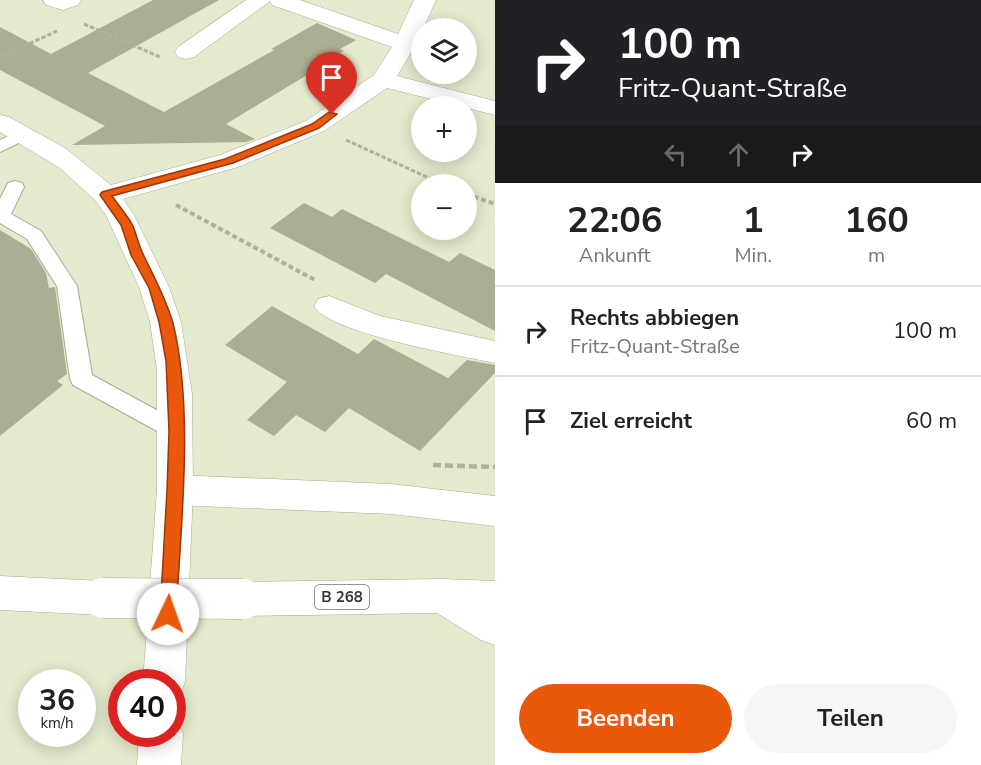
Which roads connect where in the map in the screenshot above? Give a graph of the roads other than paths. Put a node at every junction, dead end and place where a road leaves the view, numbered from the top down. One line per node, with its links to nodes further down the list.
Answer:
1 (260, 0): 5 (street)
2 (280, 0): 4 (street)
3 (425, 0): 4 (street)
4 (405, 44): 6 (street)
5 (186, 52)
6 (383, 80): 7 (street); 12 (street)
7 (495, 108)
8 (0, 122): 9 (street)
9 (23, 134): 10 (lane); 12 (street)
10 (0, 147)
11 (15, 187): 15 (lane)
12 (106, 195): 15 (street)
13 (329, 306): 14 (street)
14 (495, 352)
15 (176, 431): 16 (street)
16 (175, 490): 17 (street); 22 (street)
17 (495, 511)
18 (0, 593): 19 (street, B 268, bridge)
19 (442, 596): 20 (street, B 268); 21 (street)
20 (495, 598)
21 (495, 627)
22 (165, 669)
23 (160, 747): 24 (street)
24 (159, 765)

